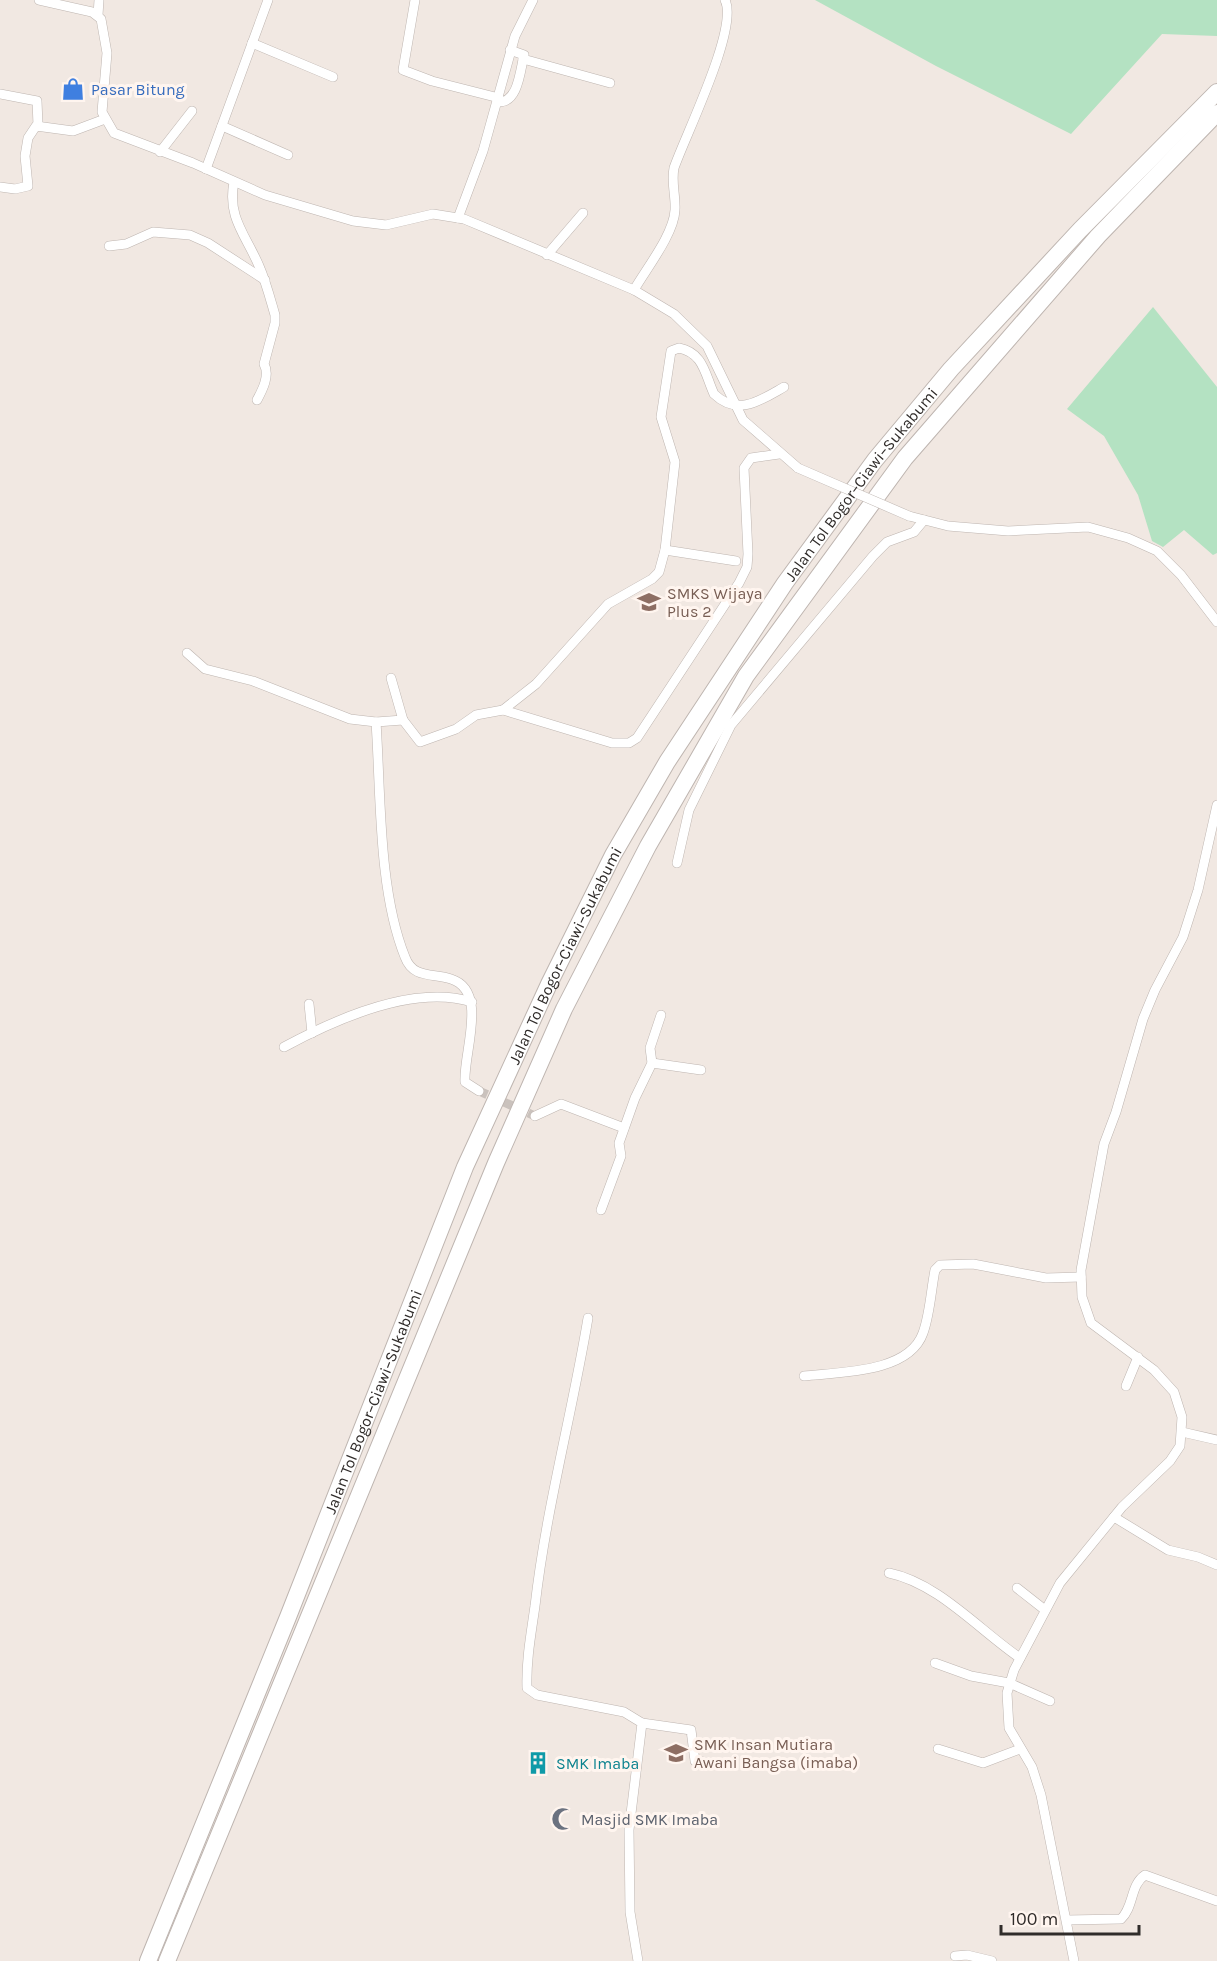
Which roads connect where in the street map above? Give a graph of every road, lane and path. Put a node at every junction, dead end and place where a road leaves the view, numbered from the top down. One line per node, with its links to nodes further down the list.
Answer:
1 (39, 0): 7 (street)
2 (99, 0): 7 (street)
3 (268, 0): 8 (street)
4 (415, 0): 15 (street)
5 (533, 0): 9 (street)
6 (724, 0): 31 (street)
7 (98, 15): 18 (street)
8 (252, 43): 11 (street); 20 (street)
9 (510, 50): 10 (street); 15 (street)
10 (523, 59): 12 (street); 15 (street)
11 (333, 78)
12 (610, 83)
13 (1217, 92): 81 (highway, Jalan Tol Bogor–Ciawi–Sukabumi)
14 (0, 94): 19 (street)
15 (499, 100): 27 (street)
16 (192, 111): 21 (street)
17 (1217, 113): 82 (highway, Jalan Tol Bogor–Ciawi–Sukabumi)
18 (105, 119): 19 (street); 21 (street)
19 (38, 125): 25 (street)
20 (222, 126): 22 (street); 23 (street)
21 (160, 152): 23 (street)
22 (288, 154)
23 (206, 169): 24 (street)
24 (234, 182): 27 (street); 30 (street)
25 (0, 187)
26 (583, 213): 29 (street)
27 (458, 218): 29 (street)
28 (109, 246): 30 (street)
29 (547, 255): 31 (street)
30 (265, 280): 33 (street)
31 (634, 290): 34 (street)
32 (784, 387): 34 (street)
33 (257, 400)
34 (734, 405): 35 (street); 37 (street)
35 (778, 454): 36 (street, bridge); 42 (street)
36 (924, 520): 39 (street); 46 (street)
37 (665, 550): 38 (street); 42 (street)
38 (736, 561)
39 (1217, 622)
40 (188, 652): 44 (street)
41 (391, 678): 43 (street)
42 (503, 710): 43 (street)
43 (403, 720): 44 (street)
44 (376, 722): 47 (street)
45 (1217, 805): 58 (street)
46 (676, 863)
47 (471, 1002): 50 (street); 54 (street)
48 (309, 1004): 50 (street)
49 (661, 1015): 52 (street)
50 (312, 1033): 51 (street)
51 (284, 1047)
52 (652, 1063): 53 (street); 56 (street)
53 (701, 1070)
54 (479, 1090)
55 (535, 1116): 56 (street)
56 (624, 1128): 57 (street)
57 (601, 1210)
58 (1081, 1277): 60 (street); 61 (street)
59 (588, 1318): 74 (street)
60 (1137, 1357): 62 (street); 63 (street)
61 (804, 1376)
62 (1126, 1386)
63 (1182, 1432): 64 (street); 65 (street)
64 (1217, 1440)
65 (1114, 1517): 66 (street); 69 (street)
66 (1217, 1565)
67 (889, 1573): 70 (street)
68 (1017, 1588): 69 (street)
69 (1045, 1610): 70 (street)
70 (1020, 1658): 72 (street)
71 (935, 1662): 72 (street)
72 (1009, 1683): 73 (street); 76 (street)
73 (1050, 1701)
74 (642, 1723): 77 (street); 83 (street)
75 (938, 1749): 76 (street)
76 (1020, 1749): 79 (street)
77 (713, 1763)
78 (1217, 1901): 79 (street)
79 (1067, 1920): 85 (street)
80 (955, 1956): 84 (street)
81 (148, 1961)
82 (167, 1961)
83 (638, 1961)
84 (992, 1961)
85 (1074, 1961)

